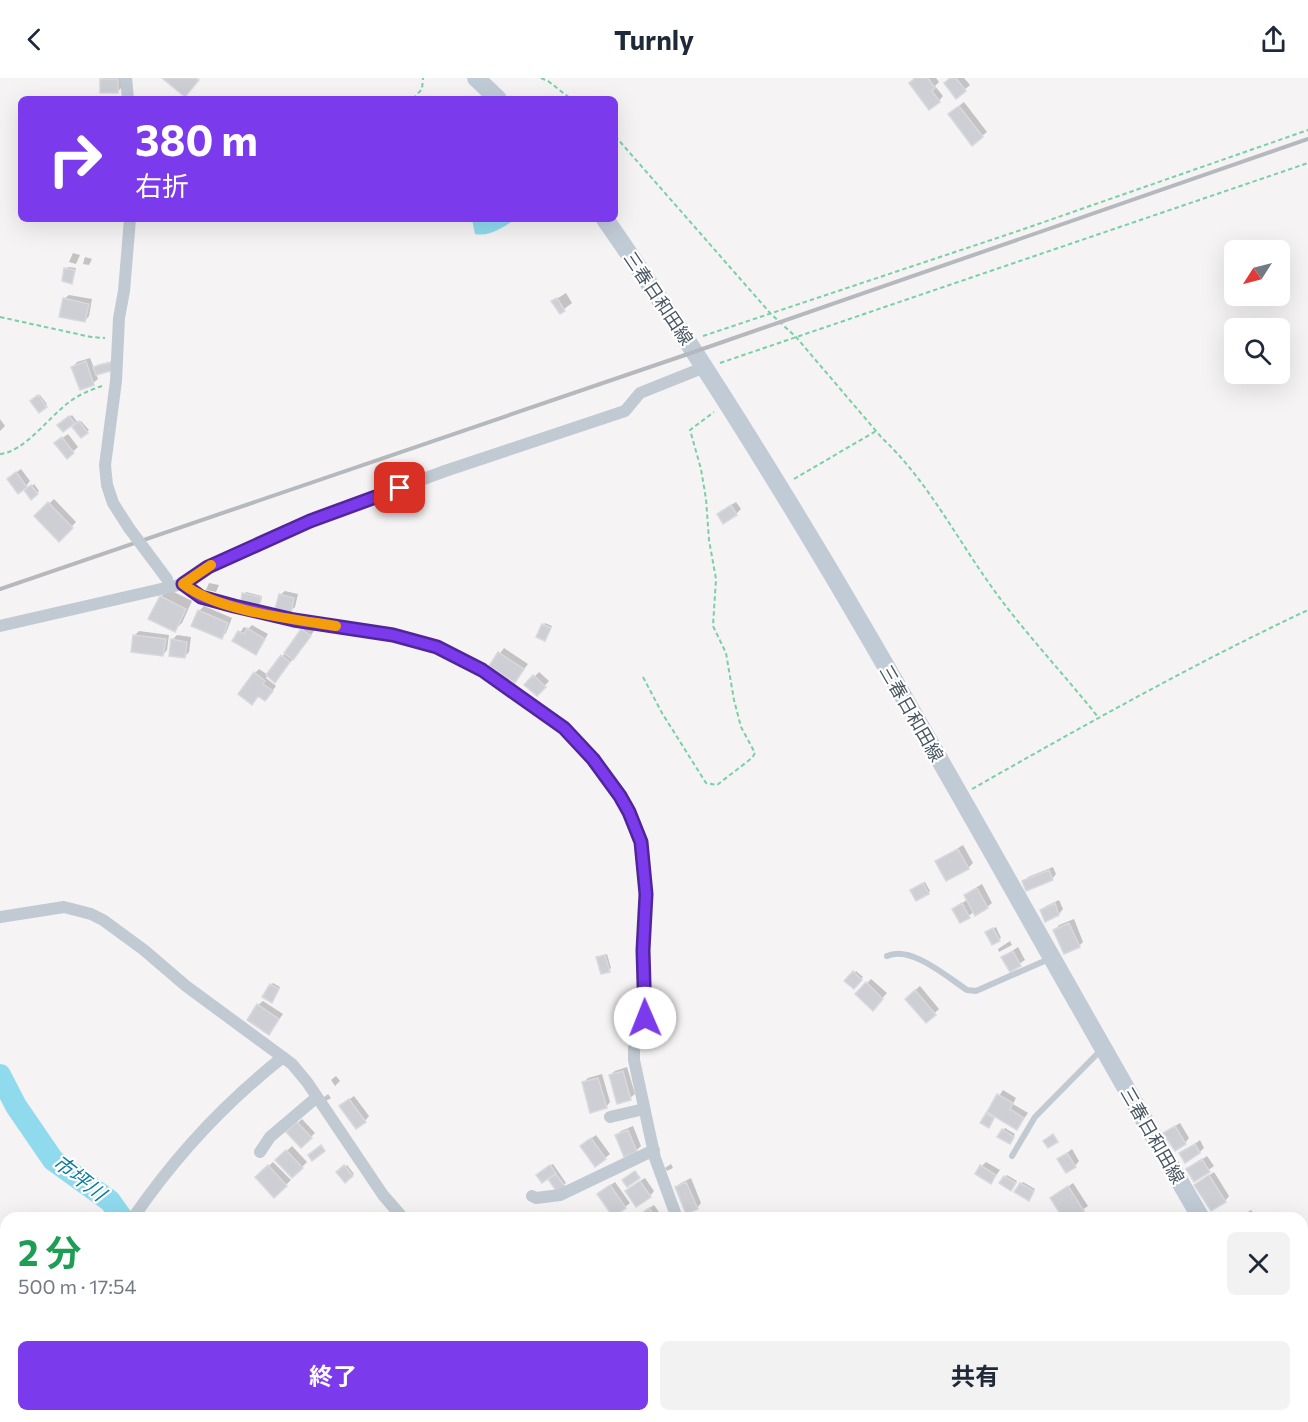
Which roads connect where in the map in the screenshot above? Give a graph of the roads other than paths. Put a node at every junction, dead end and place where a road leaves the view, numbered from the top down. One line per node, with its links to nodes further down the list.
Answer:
1 (126, 78): 3 (street)
2 (476, 78): 4 (main road)
3 (128, 96)
4 (495, 96)
5 (130, 222): 8 (street, bridge)
6 (607, 222): 7 (main road, 三春日和田線)
7 (705, 367): 8 (street); 12 (main road, 三春日和田線)
8 (175, 583): 9 (street); 16 (street)
9 (0, 626)
10 (0, 917): 14 (street)
11 (887, 956): 12 (lane)
12 (1052, 958): 13 (main road, 三春日和田線)
13 (1103, 1048): 20 (lane); 25 (main road, 三春日和田線)
14 (283, 1057): 15 (street); 22 (street)
15 (317, 1097): 19 (street); 23 (street)
16 (644, 1109): 17 (street); 18 (street)
17 (610, 1117)
18 (654, 1150): 21 (street); 24 (street)
19 (260, 1152)
20 (1012, 1156)
21 (532, 1196)
22 (138, 1212)
23 (398, 1212)
24 (675, 1212)
25 (1198, 1212)

